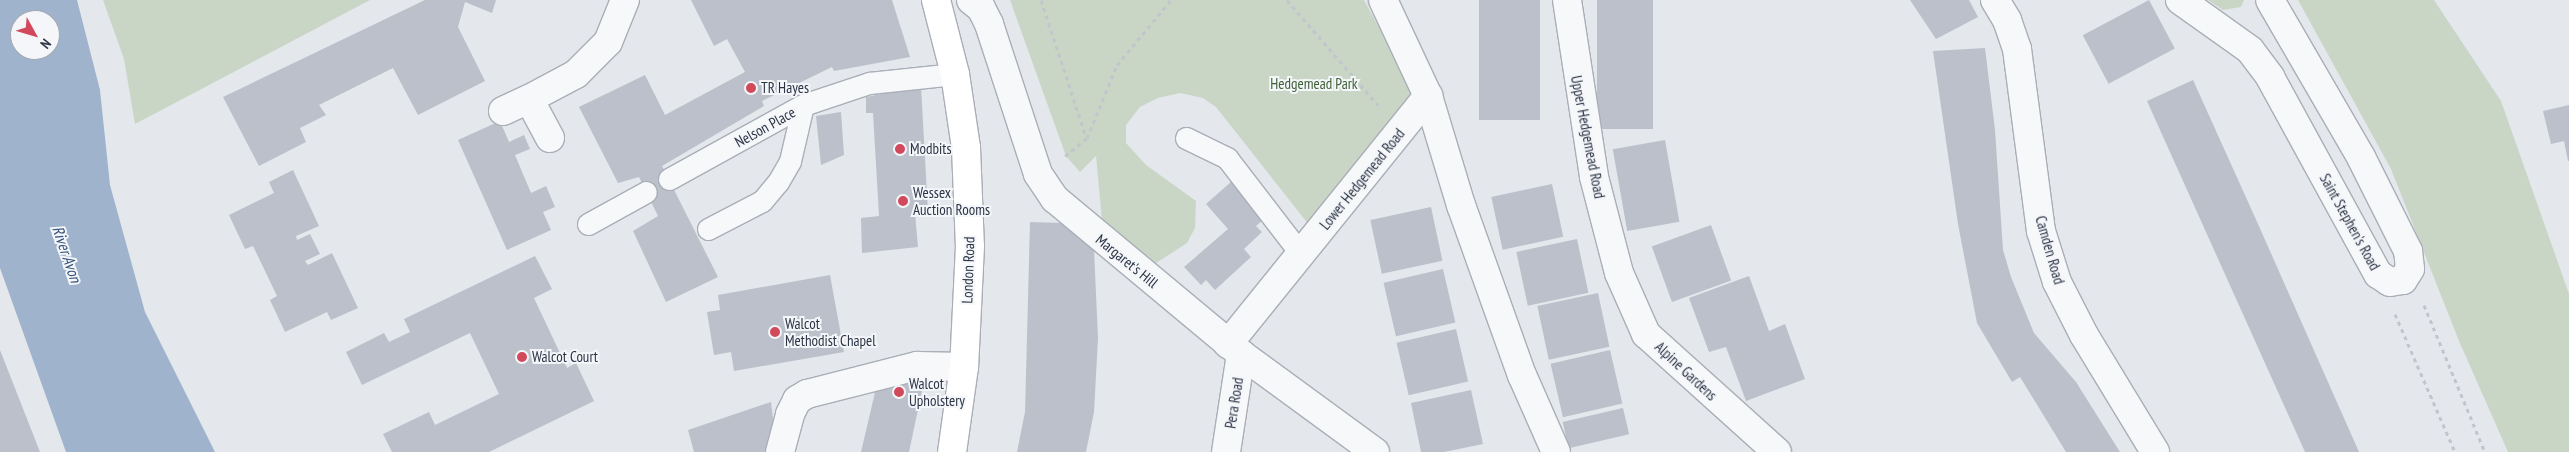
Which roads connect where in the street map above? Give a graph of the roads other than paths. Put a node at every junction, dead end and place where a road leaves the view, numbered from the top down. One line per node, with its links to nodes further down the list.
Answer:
1 (625, 0): 11 (street)
2 (971, 0): 22 (street, Margaret's Hill)
3 (1383, 0): 10 (street)
4 (1567, 0): 21 (street, Upper Hedgemead Road)
5 (1995, 0): 30 (street, Camden Road)
6 (2180, 0): 7 (street, Saint Stephen's Road)
7 (2270, 0)
8 (941, 1): 9 (main road, London Road)
9 (955, 74): 12 (lane, Nelson Place); 23 (main road, London Road)
10 (1428, 96): 20 (street, Lower Hedgemead Road); 28 (street)
11 (529, 99): 13 (street); 14 (street)
12 (803, 105): 16 (lane, Nelson Place); 19 (lane)
13 (503, 111)
14 (550, 138)
15 (1186, 138): 20 (lane)
16 (669, 179)
17 (646, 192): 18 (lane)
18 (588, 224)
19 (708, 228)
20 (1301, 254): 22 (street, Lower Hedgemead Road)
21 (1619, 273): 29 (street, Alpine Gardens)
22 (1235, 349): 26 (street, Pera Road); 27 (street, Margaret's Hill)
23 (964, 367): 24 (street); 25 (main road, London Road)
24 (780, 452)
25 (952, 452)
26 (1226, 452)
27 (1375, 452)
28 (1556, 452)
29 (1777, 452)
30 (2155, 452)

